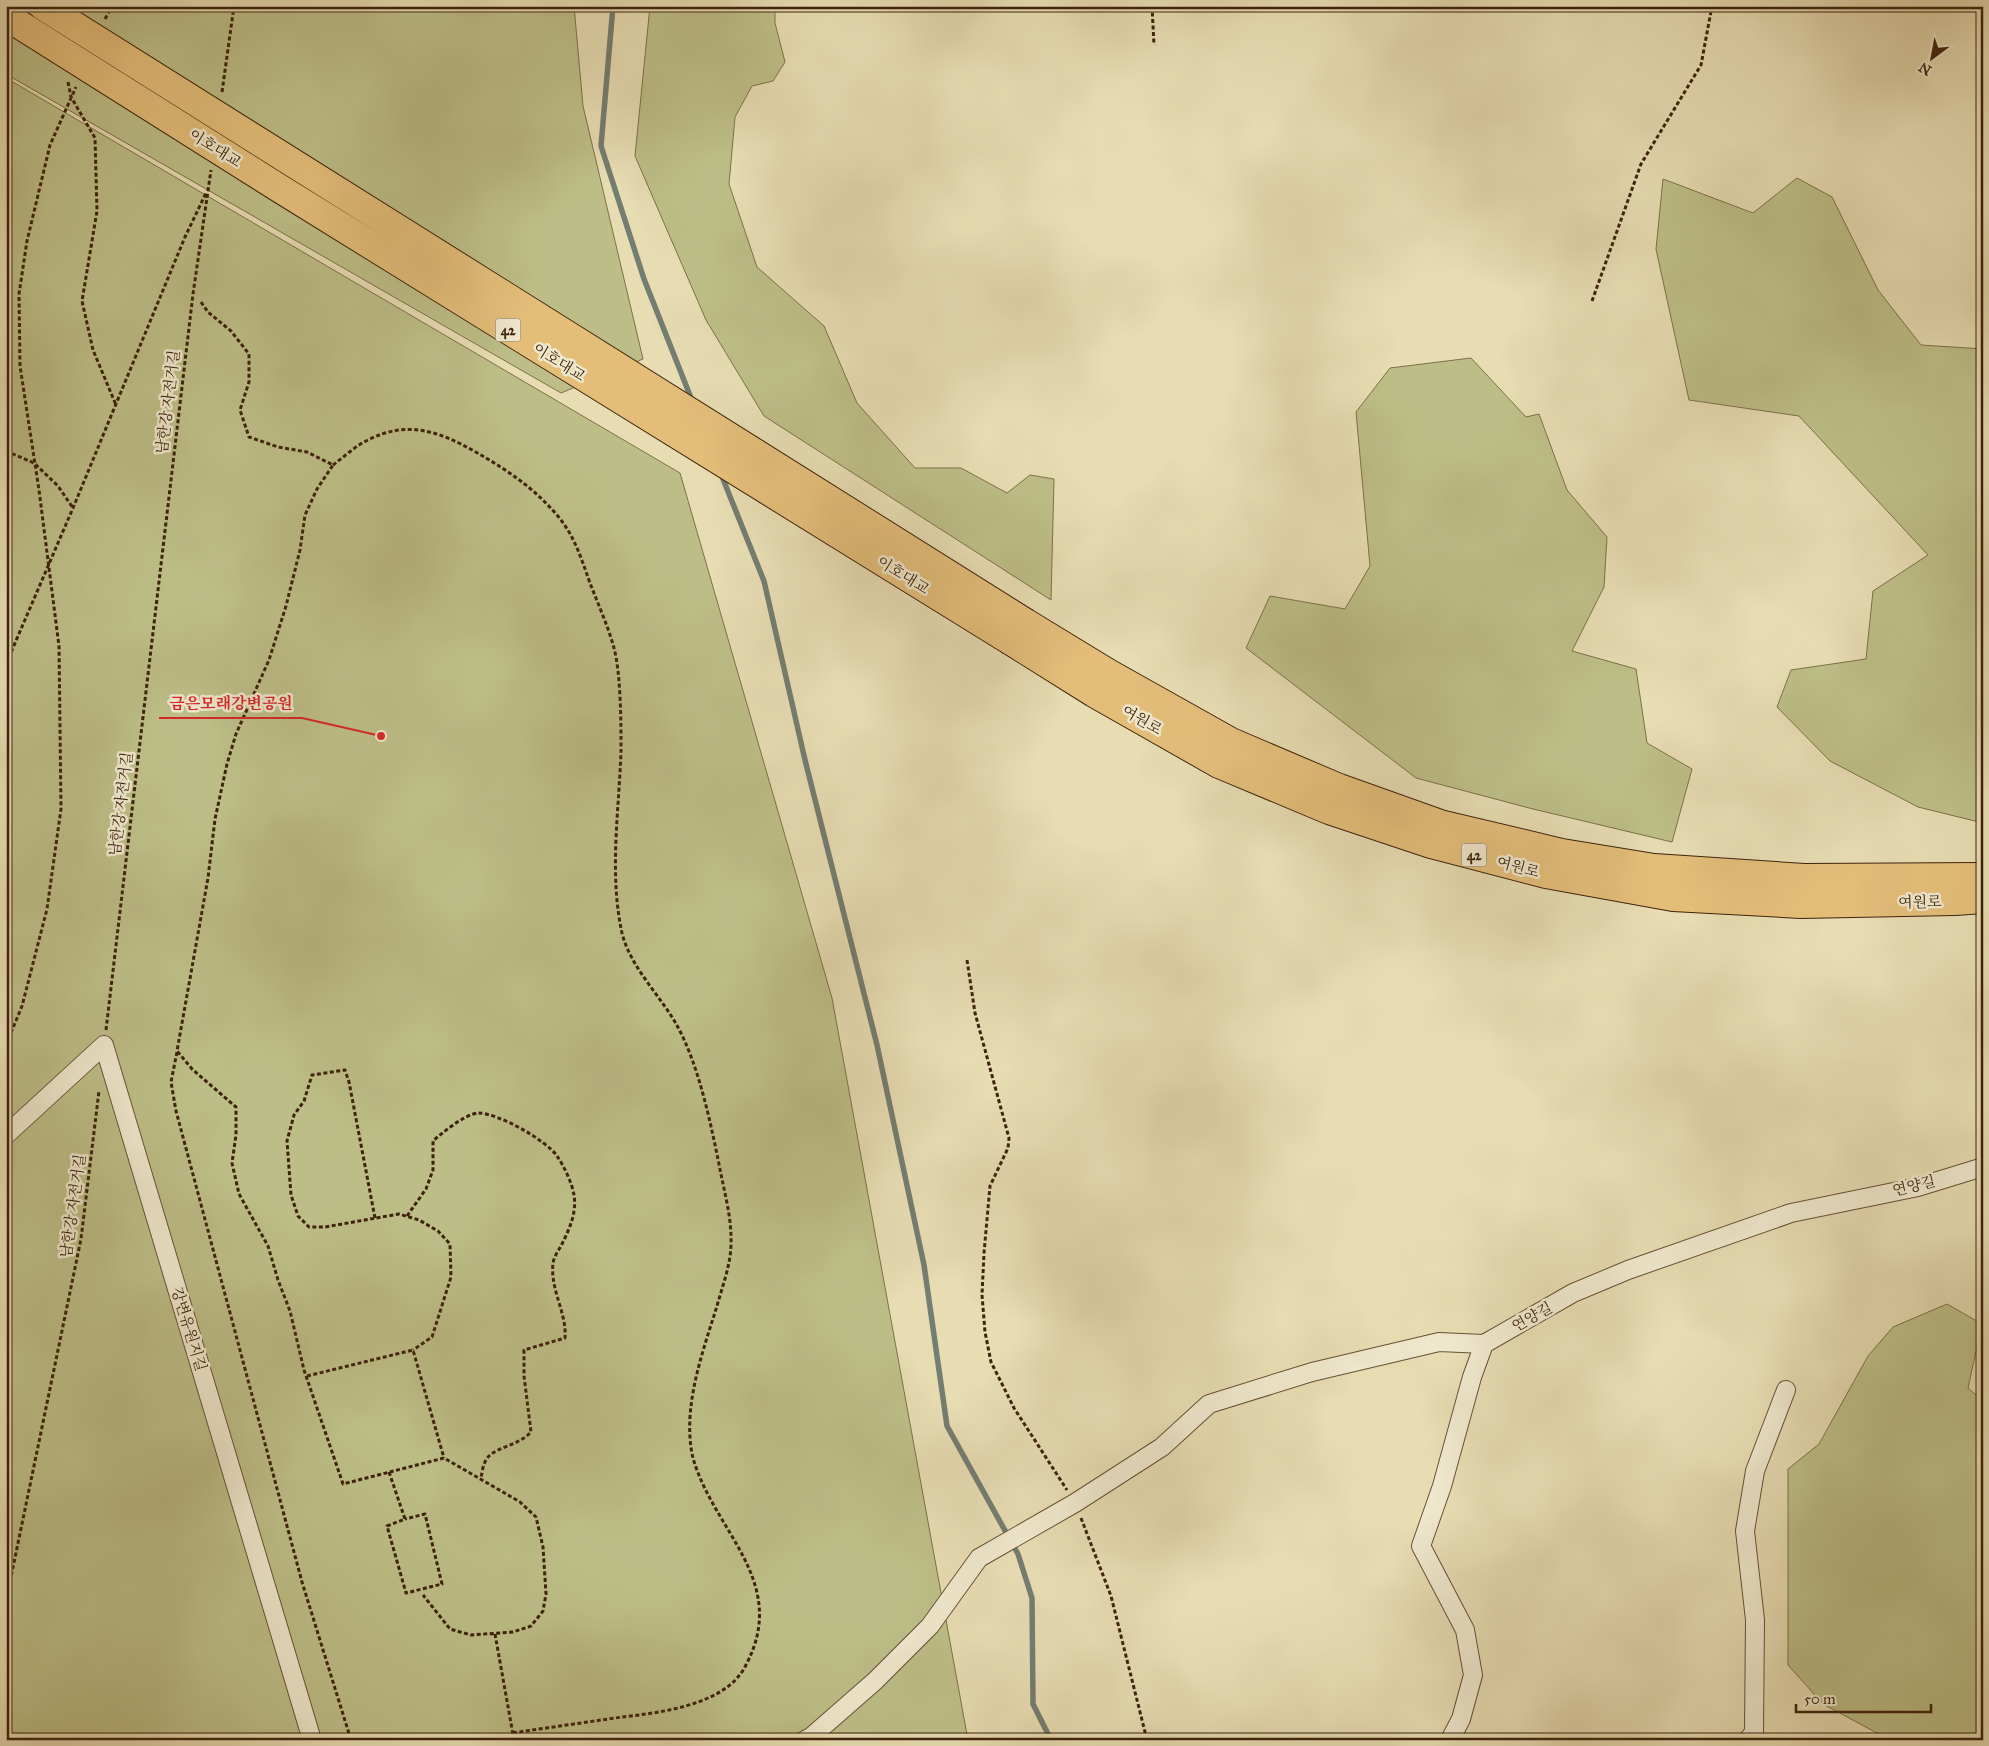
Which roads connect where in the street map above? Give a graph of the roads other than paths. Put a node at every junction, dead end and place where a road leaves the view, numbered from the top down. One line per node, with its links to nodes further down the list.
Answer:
1 (43, 6): 3 (highway, 이호대교 / 42, bridge)
2 (6, 16): 3 (highway, 이호대교 / 42, bridge)
3 (1019, 632): 4 (highway, 여원로 / 42); 5 (highway, 여원로 / 42)
4 (1983, 877)
5 (1983, 899)
6 (6, 1134): 11 (street, 강변유원지길)
7 (1983, 1167): 8 (street, 연양길)
8 (1484, 1344): 12 (street); 13 (street)
9 (1786, 1390): 10 (street)
10 (1754, 1737)
11 (312, 1740)
12 (805, 1740)
13 (1450, 1740)

